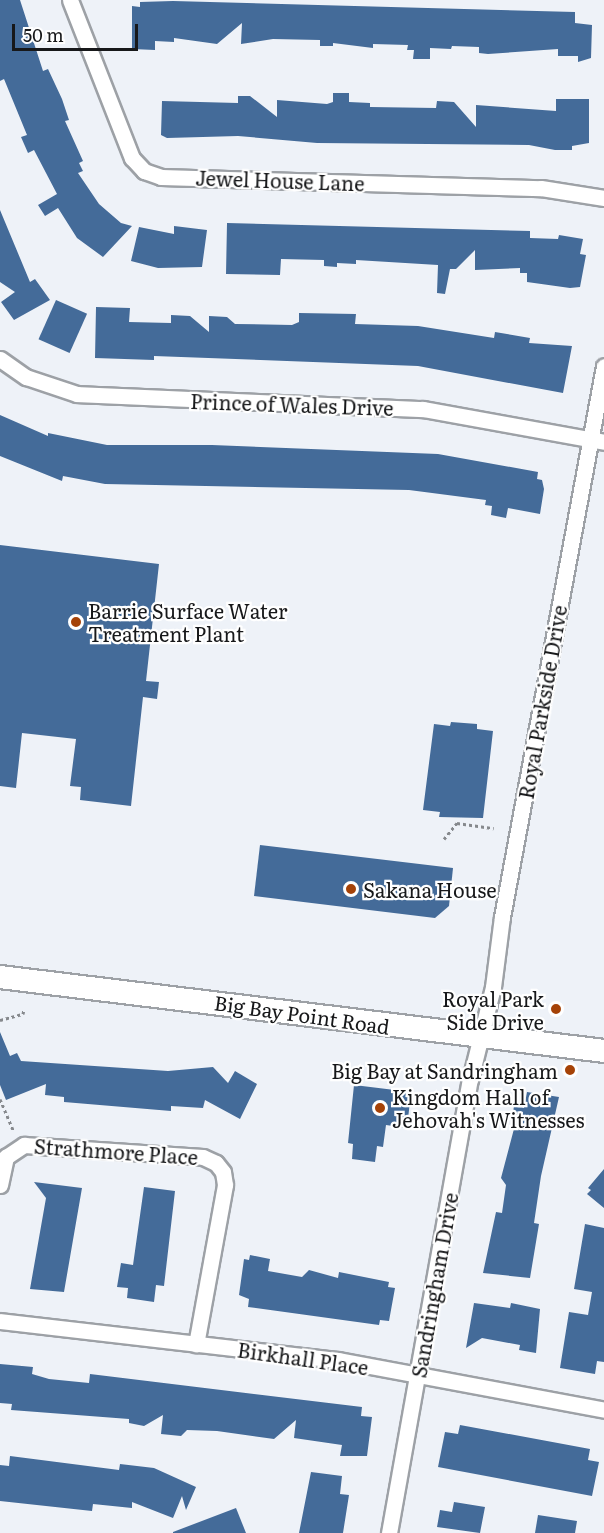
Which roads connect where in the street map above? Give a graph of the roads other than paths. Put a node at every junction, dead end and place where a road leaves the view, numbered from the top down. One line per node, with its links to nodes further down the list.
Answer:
1 (70, 0): 2 (street, Jewel House Lane)
2 (604, 198)
3 (0, 359): 5 (street, Prince of Wales Drive)
4 (604, 366): 5 (street, Royal Parkside Drive)
5 (597, 441): 7 (street, Royal Parkside Drive)
6 (0, 977): 7 (main road, Big Bay Point Road)
7 (480, 1038): 8 (main road, Big Bay Point Road); 12 (street, Sandringham Drive)
8 (604, 1051)
9 (0, 1185): 11 (street, Strathmore Place)
10 (0, 1321): 11 (street, Birkhall Place)
11 (196, 1344): 12 (street, Birkhall Place)
12 (419, 1375): 13 (street, Birkhall Place); 14 (street, Sandringham Drive)
13 (604, 1410)
14 (389, 1533)

